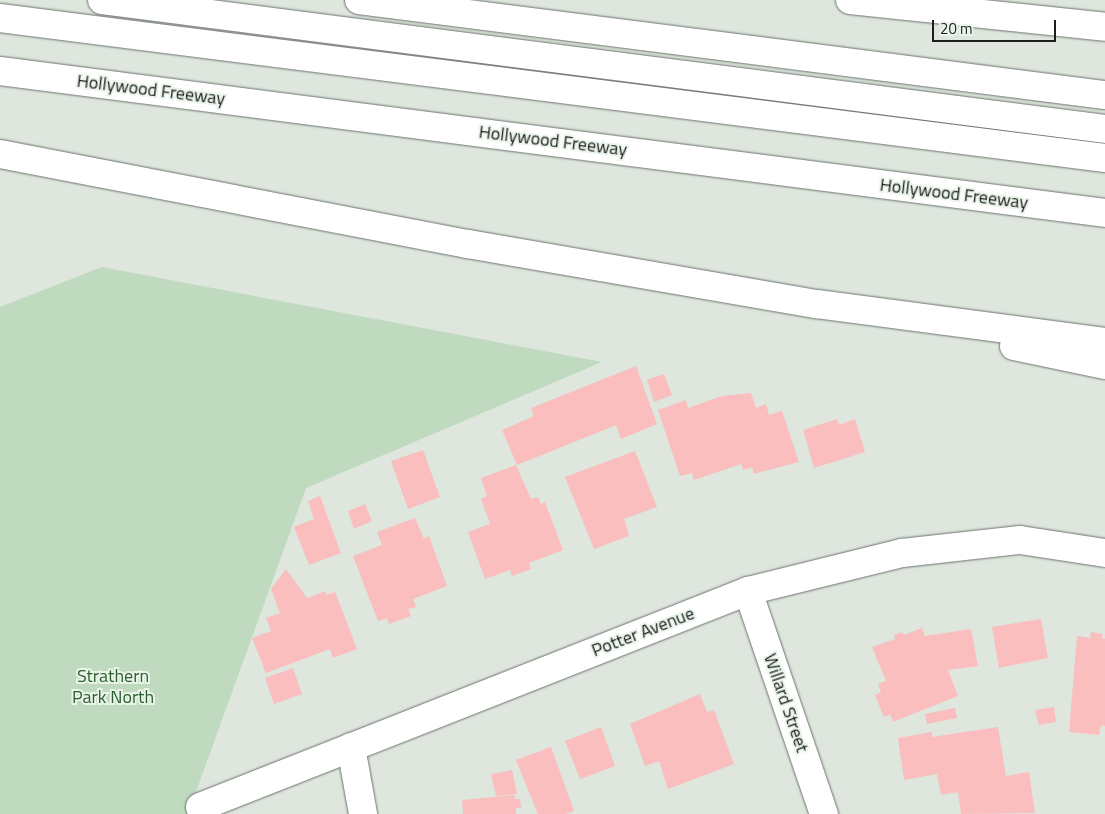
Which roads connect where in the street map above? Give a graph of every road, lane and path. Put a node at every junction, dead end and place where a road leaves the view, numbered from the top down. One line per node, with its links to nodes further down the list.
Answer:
1 (102, 0): 8 (main road)
2 (360, 0): 7 (main road)
3 (850, 0): 5 (main road)
4 (0, 18): 10 (main road)
5 (1105, 27)
6 (0, 71): 11 (main road, Hollywood Freeway)
7 (1105, 95)
8 (1105, 129)
9 (0, 154): 12 (main road)
10 (1105, 158)
11 (1105, 213)
12 (817, 304): 13 (main road); 14 (main road)
13 (1105, 342)
14 (1105, 365)
15 (1105, 553): 16 (main road, Potter Avenue)
16 (748, 591): 17 (main road, Potter Avenue); 20 (main road, Willard Street)
17 (351, 747): 18 (main road, Potter Avenue); 19 (main road)
18 (200, 806)
19 (363, 814)
20 (824, 814)

